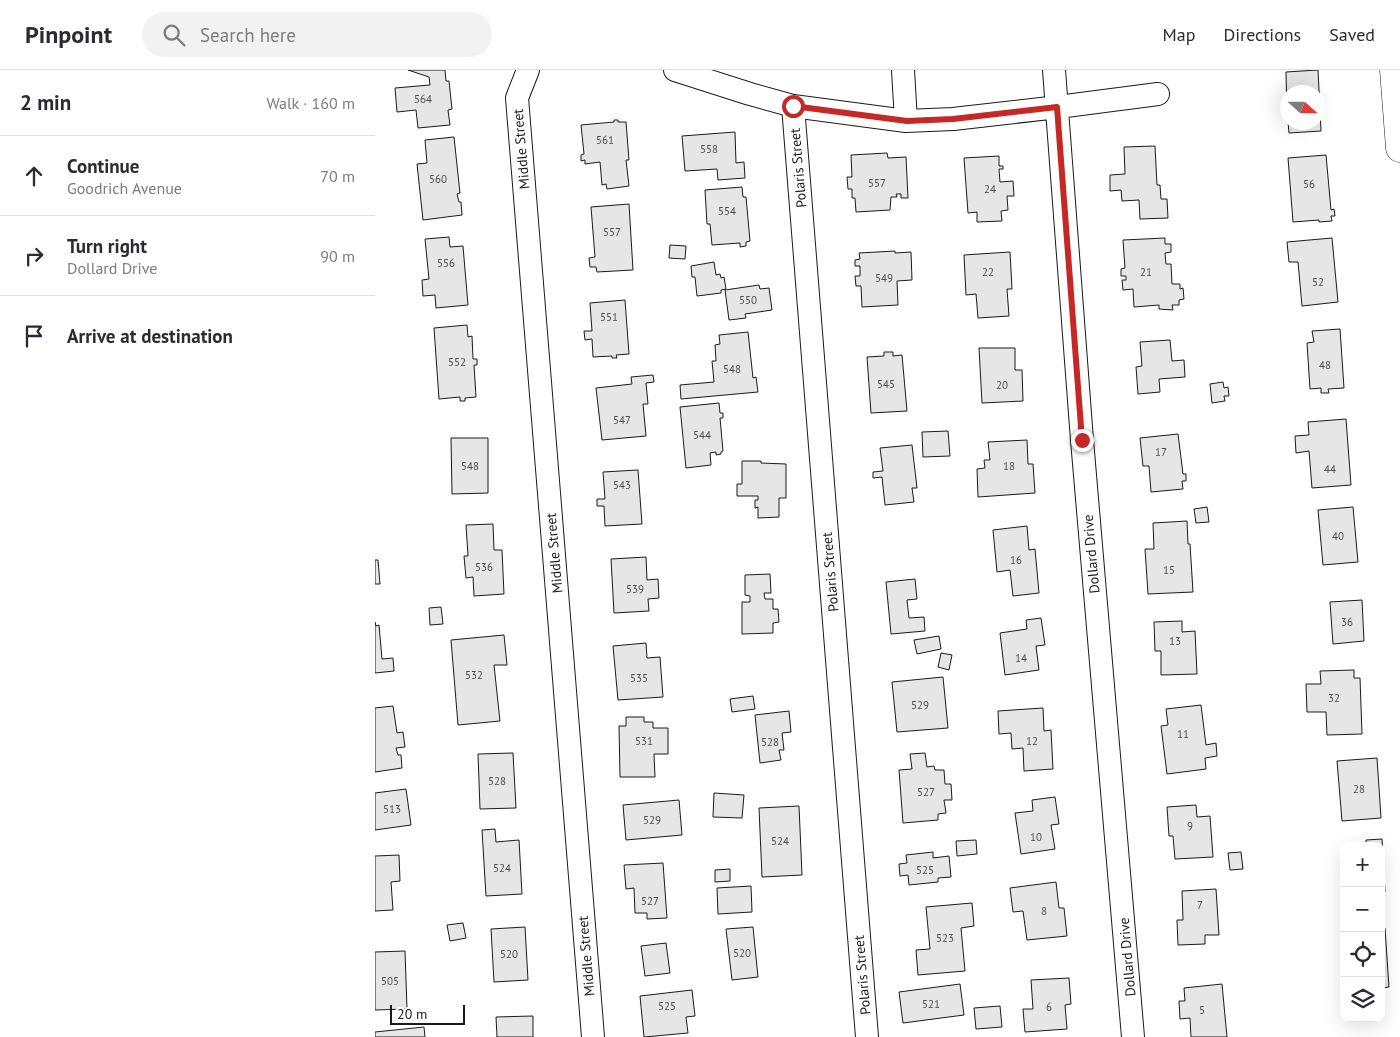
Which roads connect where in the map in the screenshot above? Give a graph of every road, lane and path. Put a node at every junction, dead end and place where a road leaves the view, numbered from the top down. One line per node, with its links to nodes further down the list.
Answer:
1 (528, 70): 11 (street, Middle Street)
2 (675, 70): 7 (street)
3 (903, 70): 9 (street)
4 (1054, 70): 8 (street, Dollard Drive)
5 (1393, 70): 10 (street)
6 (1158, 94): 8 (street)
7 (793, 106): 9 (street); 12 (street, Polaris Street)
8 (1057, 107): 9 (street); 13 (street, Dollard Drive)
9 (907, 121)
10 (1400, 148)
11 (593, 1037)
12 (867, 1037)
13 (1133, 1037)

